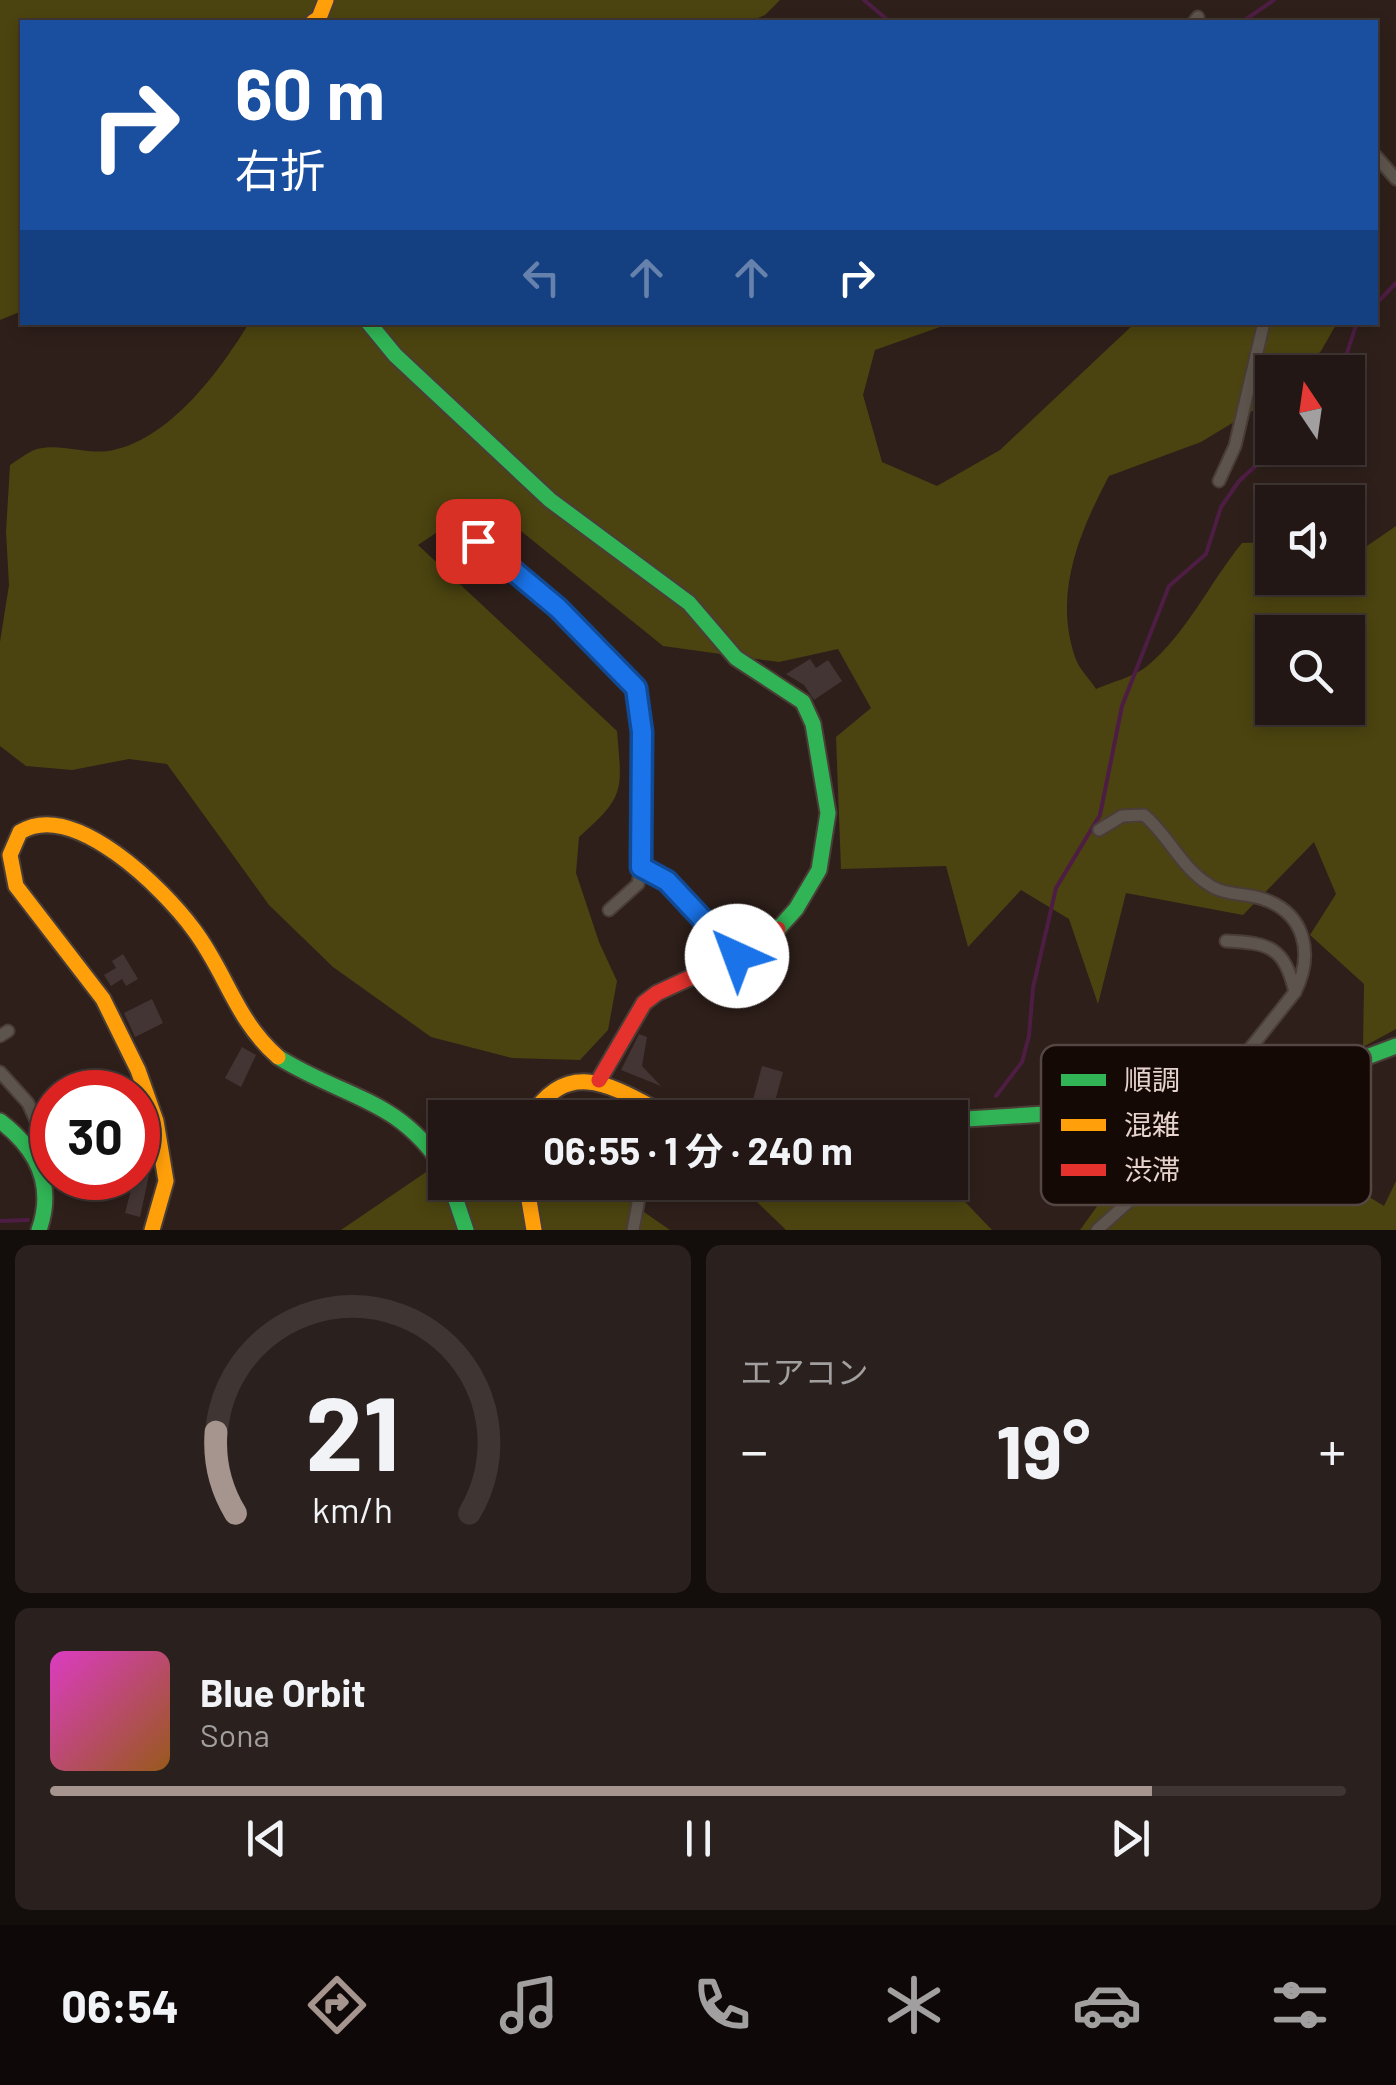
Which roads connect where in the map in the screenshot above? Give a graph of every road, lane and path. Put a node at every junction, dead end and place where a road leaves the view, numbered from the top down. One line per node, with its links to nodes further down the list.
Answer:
1 (1378, 158): 2 (street)
2 (1396, 179)
3 (370, 325): 11 (street)
4 (1263, 325): 5 (street)
5 (1219, 481)
6 (452, 518): 8 (street)
7 (1099, 830): 12 (street)
8 (641, 867): 9 (street); 11 (street)
9 (609, 910)
10 (1226, 941): 12 (street)
11 (737, 956): 17 (street)
12 (1295, 992): 13 (street)
13 (1253, 1045)
14 (1396, 1046): 15 (street)
15 (1371, 1055)
16 (0, 1072): 20 (street)
17 (599, 1080): 18 (street); 19 (street)
18 (541, 1100)
19 (638, 1100)
20 (30, 1107)
21 (1041, 1112): 22 (street)
22 (968, 1118)
23 (0, 1121): 25 (street)
24 (428, 1141): 32 (street)
25 (30, 1148)
26 (43, 1200): 31 (street)
27 (456, 1200): 33 (street)
28 (529, 1200): 34 (street)
29 (639, 1200): 35 (street)
30 (1125, 1205): 36 (street)
31 (39, 1230)
32 (152, 1230)
33 (466, 1230)
34 (534, 1230)
35 (633, 1230)
36 (1097, 1230)

